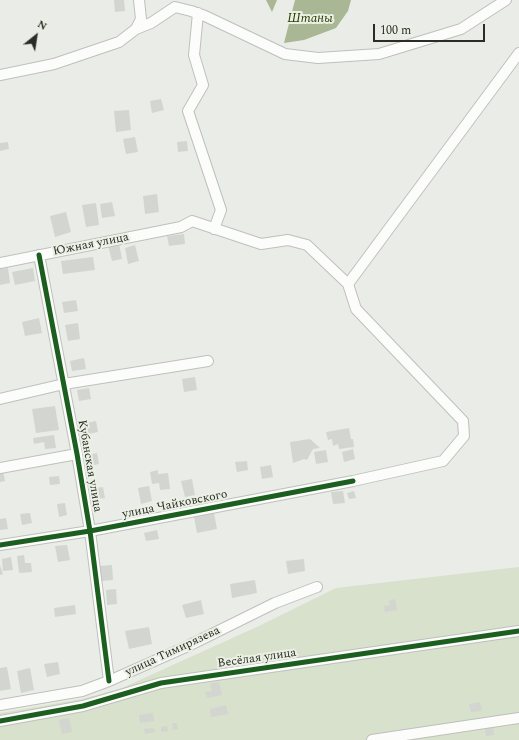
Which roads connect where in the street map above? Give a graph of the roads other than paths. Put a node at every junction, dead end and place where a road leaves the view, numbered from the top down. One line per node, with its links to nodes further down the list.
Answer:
1 (139, 0): 4 (street)
2 (506, 0): 3 (street)
3 (198, 14): 4 (street); 7 (street)
4 (136, 29): 6 (street)
5 (519, 53): 10 (street)
6 (0, 75)
7 (214, 229): 8 (street, Южная улица); 10 (street, Южная улица)
8 (39, 255): 9 (street, Южная улица); 12 (street, Кубанская улица)
9 (0, 263)
10 (348, 284): 16 (street, улица Чайковского)
11 (208, 361): 12 (street)
12 (64, 384): 13 (street); 14 (street, Кубанская улица)
13 (0, 399)
14 (77, 454): 15 (street); 16 (street, Кубанская улица)
15 (0, 468)
16 (90, 531): 17 (street, улица Чайковского); 20 (street, Кубанская улица)
17 (0, 545)
18 (317, 587): 20 (street, улица Тимирязева)
19 (519, 631): 23 (street, Весёлая улица)
20 (109, 681): 21 (street, улица Тимирязева)
21 (0, 705)
22 (519, 718): 24 (street)
23 (0, 721)
24 (372, 740)

